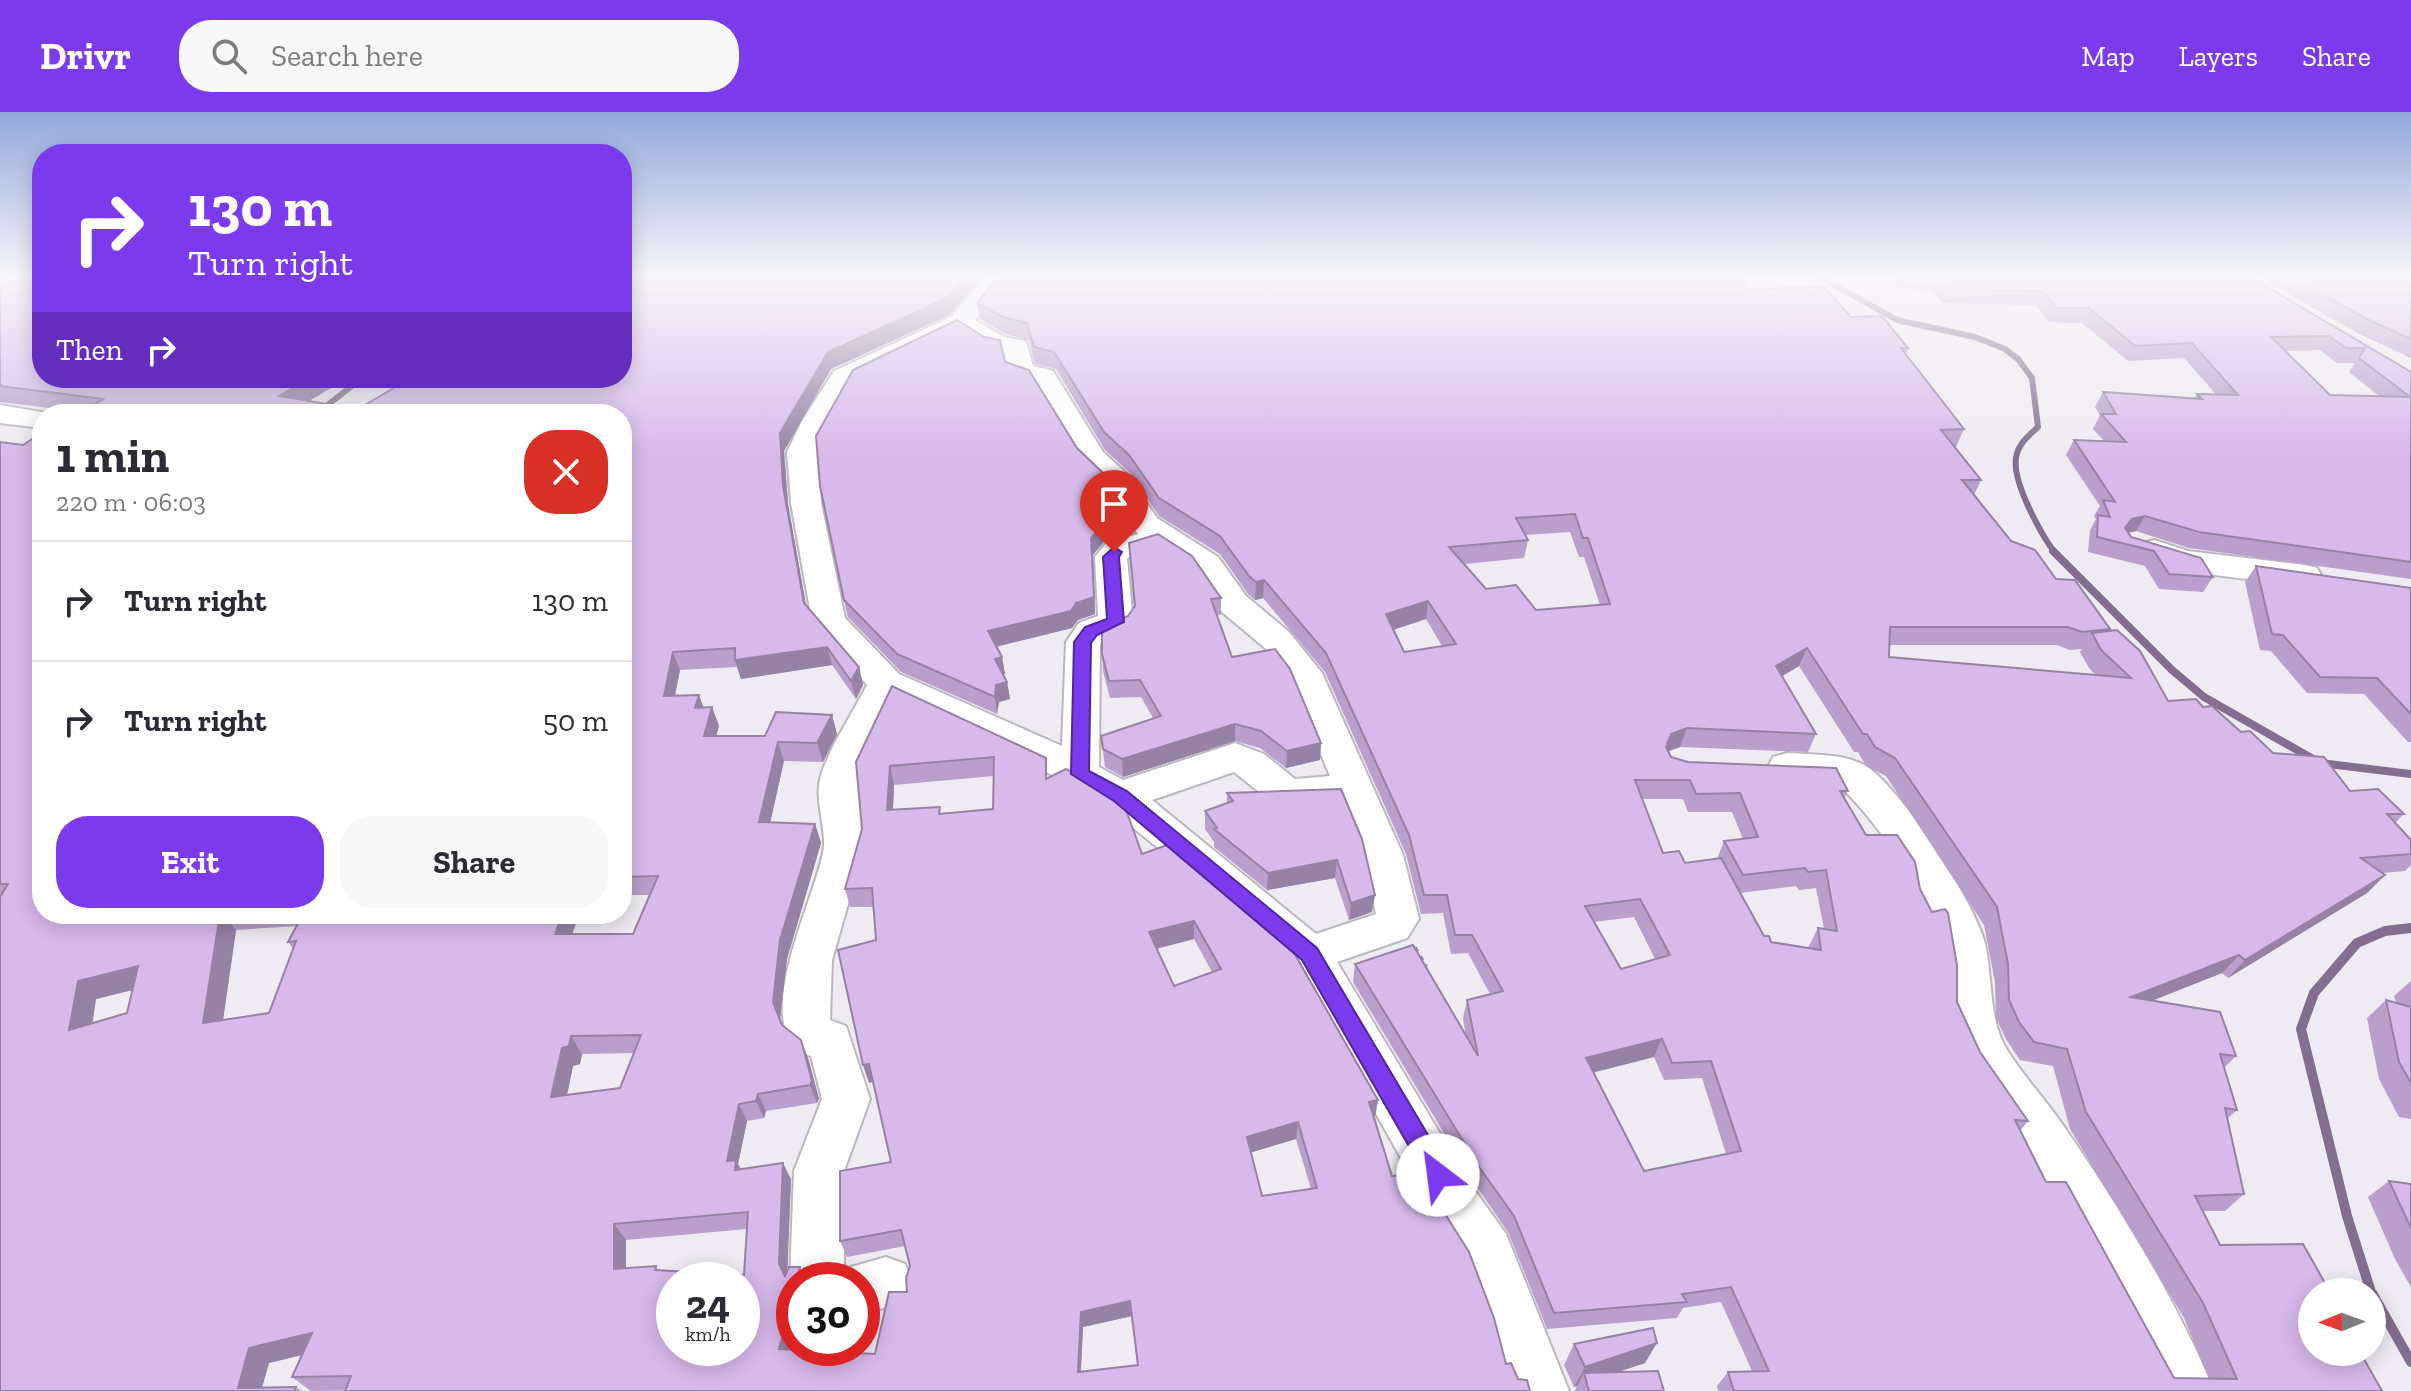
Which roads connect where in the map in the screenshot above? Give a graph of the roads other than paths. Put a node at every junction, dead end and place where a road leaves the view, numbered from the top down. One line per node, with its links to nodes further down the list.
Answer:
1 (927, 338): 8 (street)
2 (986, 338): 5 (street)
3 (0, 414): 4 (street)
4 (32, 418)
5 (1164, 537): 10 (street); 11 (street)
6 (2135, 544): 7 (street)
7 (2340, 581)
8 (886, 683): 10 (street); 14 (street)
9 (1743, 765): 16 (street)
10 (1080, 774): 12 (street)
11 (1354, 786): 12 (street); 13 (street)
12 (1120, 796): 13 (street)
13 (1309, 954): 15 (street)
14 (817, 1262)
15 (1541, 1391)
16 (2186, 1391)

